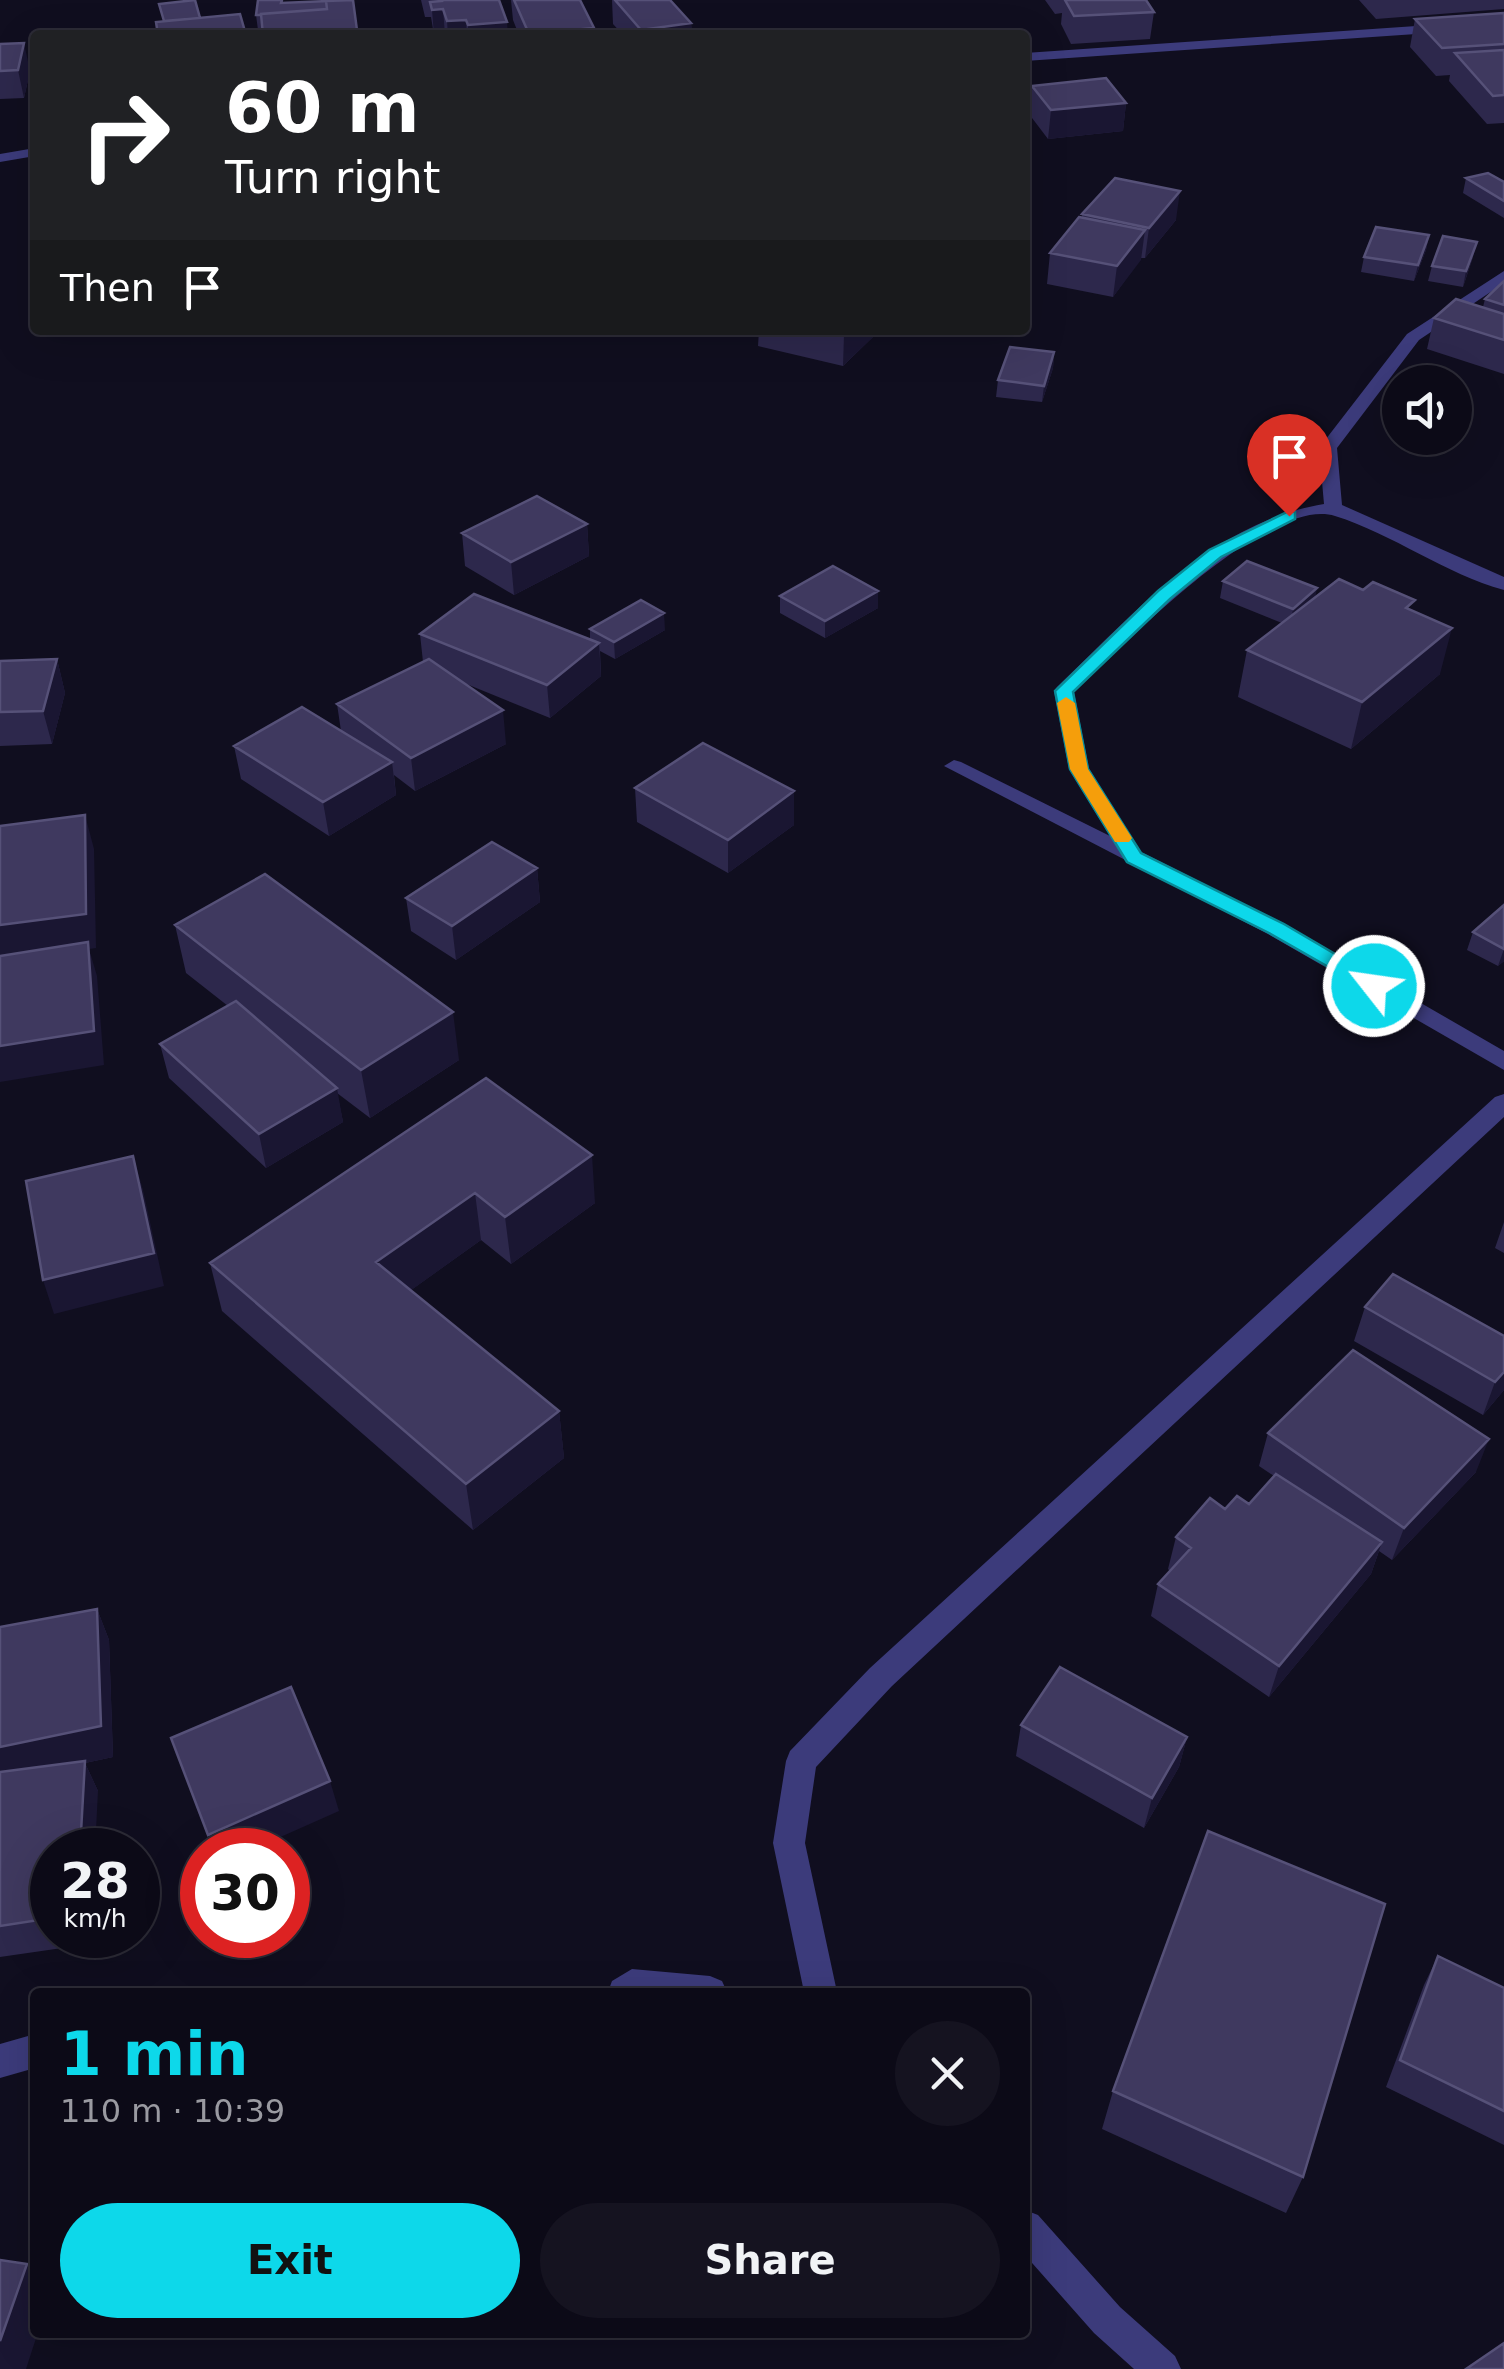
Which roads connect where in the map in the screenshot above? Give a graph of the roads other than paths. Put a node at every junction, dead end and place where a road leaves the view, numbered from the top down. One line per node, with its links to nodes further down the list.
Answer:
1 (1504, 24): 2 (street)
2 (1030, 57)
3 (30, 153): 4 (street)
4 (0, 158)
5 (1504, 276): 6 (street)
6 (1333, 508): 7 (street); 9 (street)
7 (1504, 584)
8 (954, 766): 9 (street)
9 (1134, 858): 10 (street)
10 (1504, 1062)
11 (1504, 1103): 14 (street)
12 (629, 1988): 13 (street)
13 (665, 1988)
14 (819, 1988)
15 (30, 2052): 16 (street)
16 (0, 2061)
17 (1030, 2234): 18 (street)
18 (1162, 2369)

